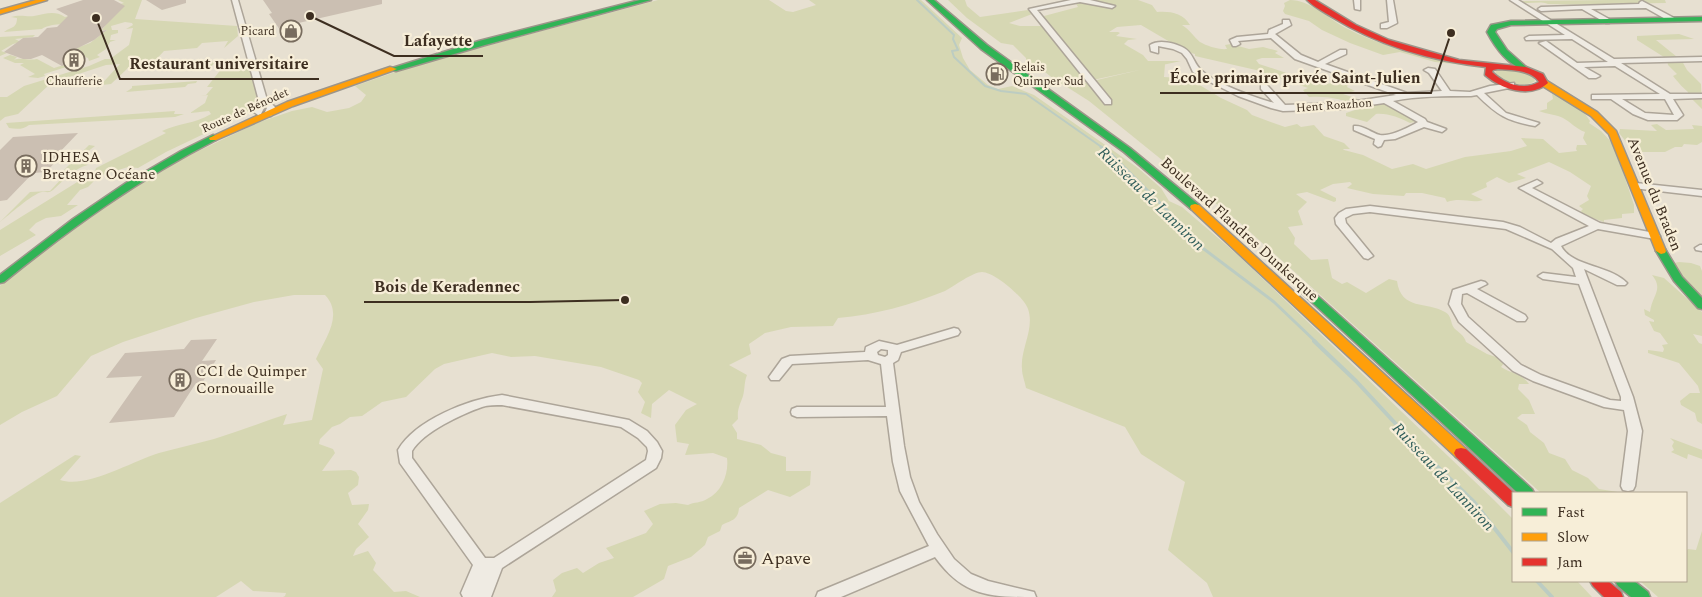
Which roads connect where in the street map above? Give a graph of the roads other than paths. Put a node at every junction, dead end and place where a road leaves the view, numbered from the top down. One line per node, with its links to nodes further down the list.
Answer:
1 (36, 0): 20 (main road)
2 (44, 0): 20 (main road)
3 (235, 0): 57 (street)
4 (636, 0): 43 (main road, Route de Bénodet)
5 (648, 0): 43 (main road, Route de Bénodet)
6 (930, 0): 94 (main road, Boulevard Flandres Dunkerque)
7 (941, 0): 66 (main road, Boulevard Flandres Dunkerque)
8 (1077, 0): 15 (street); 56 (street)
9 (1306, 0): 41 (main road)
10 (1310, 0): 41 (main road)
11 (1357, 0): 18 (street)
12 (1390, 0): 26 (street)
13 (1513, 0): 25 (street)
14 (1636, 0): 16 (street)
15 (1112, 6)
16 (1648, 6): 19 (street); 22 (street)
17 (1540, 7): 19 (street)
18 (1358, 8)
19 (1583, 8): 23 (street)
20 (0, 11)
21 (1702, 19): 22 (main road)
22 (1672, 20): 23 (main road)
23 (1606, 21): 25 (main road)
24 (1286, 22): 27 (street)
25 (1550, 22): 28 (street); 41 (main road)
26 (1384, 26)
27 (1272, 36): 31 (street); 34 (street, Hent Roazhon)
28 (1575, 37): 29 (street); 37 (street)
29 (1530, 38)
30 (1543, 43): 38 (street)
31 (1236, 44)
32 (1155, 50): 58 (street, Hent Roazhon)
33 (1343, 52): 39 (street)
34 (1291, 53): 35 (street); 39 (street, Hent Roazhon)
35 (1282, 55)
36 (1702, 59): 37 (street)
37 (1614, 61): 38 (street); 49 (street)
38 (1572, 62): 42 (street)
39 (1319, 64): 50 (street, Hent Roazhon)
40 (1428, 70): 48 (street)
41 (1497, 72): 44 (main road, Avenue du Braden); 46 (main road, Avenue du Braden); 47 (street, Hent Roazhon)
42 (1596, 76)
43 (351, 80): 57 (main road, Route de Bénodet)
44 (1544, 83): 46 (main road); 55 (main road, Avenue du Braden)
45 (1264, 87): 58 (street, Hent Roazhon)
46 (1532, 88): 55 (main road, Avenue du Braden)
47 (1480, 93): 48 (street, Hent Roazhon); 59 (street)
48 (1448, 94): 50 (street, Hent Roazhon)
49 (1667, 95): 51 (street); 53 (street); 53 (street)
50 (1406, 96): 54 (street, Hent Roazhon)
51 (1702, 96)
52 (1595, 97): 53 (street)
53 (1612, 97)
54 (1385, 100): 58 (street, Hent Roazhon); 60 (street, Hent Roazhon)
55 (1574, 101): 64 (main road, Avenue du Braden)
56 (1108, 102)
57 (265, 108): 74 (main road, Route de Bénodet); 76 (main road, Route de Bénodet)
58 (1283, 108)
59 (1535, 123)
60 (1423, 124): 61 (street, Hent Roazhon); 62 (street, Hent Roazhon)
61 (1357, 128)
62 (1442, 129)
63 (1538, 183): 68 (street)
64 (1636, 186): 65 (street); 70 (main road, Avenue du Braden)
65 (1702, 193)
66 (1222, 216)
67 (1435, 217): 69 (street); 71 (street); 72 (street)
68 (1598, 226): 70 (street); 71 (street)
69 (1442, 230)
70 (1655, 236): 82 (main road, Avenue du Braden)
71 (1555, 247): 73 (street)
72 (1368, 256)
73 (1576, 264): 77 (street); 78 (street)
74 (0, 272)
75 (1543, 276): 77 (street)
76 (0, 280)
77 (1583, 281): 89 (street)
78 (1621, 283)
79 (1481, 284): 81 (street)
80 (1300, 286): 93 (main road, Boulevard Flandres Dunkerque)
81 (1467, 288): 83 (street); 89 (street)
82 (1702, 305)
83 (1521, 318)
84 (954, 332): 85 (street)
85 (894, 350): 86 (street); 87 (street)
86 (871, 356): 87 (street); 88 (street)
87 (886, 361): 91 (street)
88 (775, 377)
89 (1628, 403): 92 (street)
90 (797, 412): 91 (street)
91 (894, 413): 95 (street)
92 (1628, 486)
93 (1526, 492)
94 (1512, 500)
95 (938, 549): 100 (street); 101 (street)
96 (488, 564): 96 (street); 99 (street)
97 (1599, 582): 102 (main road)
98 (1625, 582): 103 (main road)
99 (483, 595)
100 (824, 597)
101 (1028, 597)
102 (1615, 597)
103 (1642, 597)

